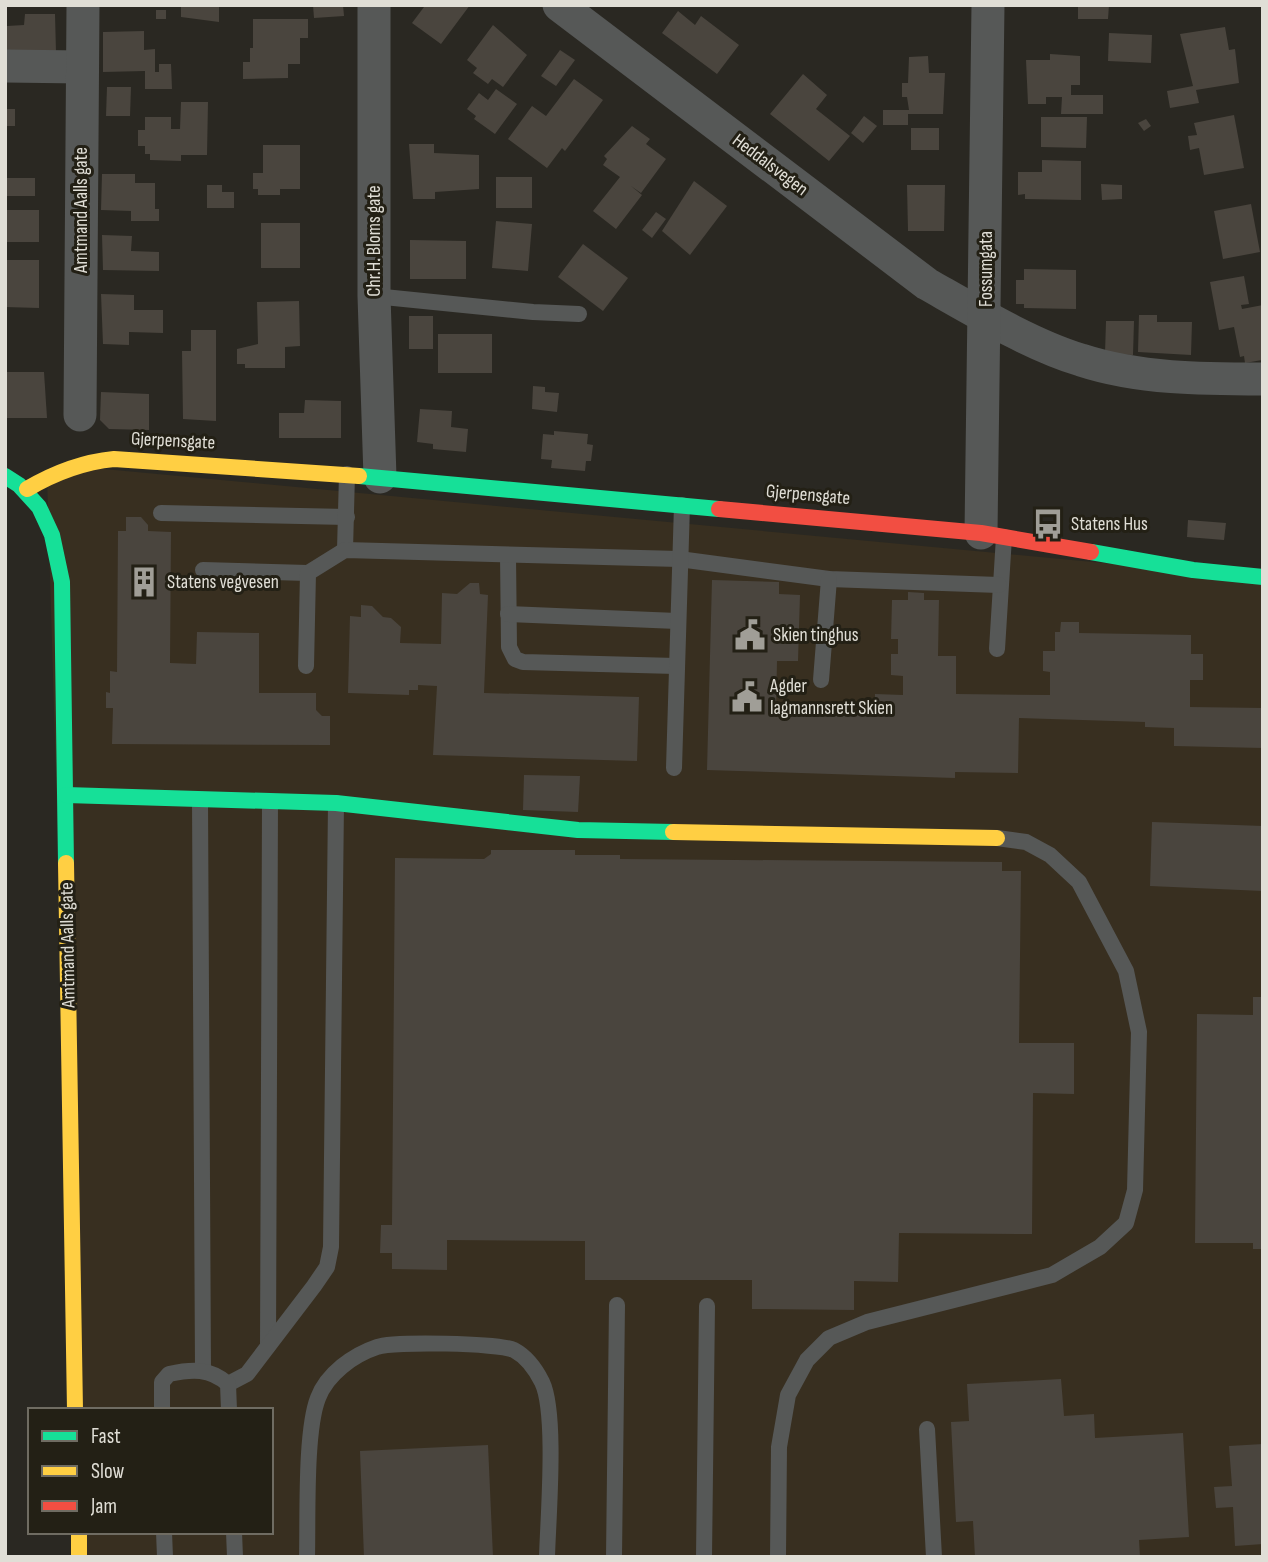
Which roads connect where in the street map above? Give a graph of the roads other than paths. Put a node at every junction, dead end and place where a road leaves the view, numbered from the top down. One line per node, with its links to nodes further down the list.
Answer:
1 (83, 5): 6 (street, Amtmand Aalls gate)
2 (374, 5): 7 (street, Chr.H. Bloms gate)
3 (559, 5): 9 (street, Heddalsvegen)
4 (988, 5): 9 (street, Fossumgata)
5 (5, 66): 6 (street)
6 (82, 67): 11 (street, Amtmand Aalls gate)
7 (374, 296): 8 (lane); 14 (street, Chr.H. Bloms gate)
8 (579, 314)
9 (986, 317): 10 (street, Heddalsvegen); 19 (street, Fossumgata)
10 (1263, 379)
11 (80, 415)
12 (347, 474): 14 (street, Gjerpensgate); 15 (street, Gjerpensgate); 18 (lane)
13 (5, 476): 15 (street)
14 (380, 477): 16 (street, Gjerpensgate)
15 (27, 489): 35 (street, Amtmand Aalls gate)
16 (682, 505): 19 (street, Gjerpensgate); 22 (lane)
17 (161, 513): 18 (lane)
18 (347, 517): 20 (lane)
19 (992, 535): 25 (street, Gjerpensgate); 27 (lane)
20 (345, 550): 21 (lane); 24 (lane)
21 (508, 555): 22 (lane); 28 (lane)
22 (679, 559): 26 (lane); 29 (lane)
23 (203, 570): 24 (lane)
24 (308, 573): 31 (lane)
25 (1263, 577)
26 (829, 579): 27 (lane); 33 (lane)
27 (999, 584): 30 (lane)
28 (508, 614): 29 (lane); 32 (lane)
29 (677, 621): 32 (lane)
30 (997, 649)
31 (306, 666)
32 (676, 666): 34 (lane)
33 (821, 680)
34 (674, 768)
35 (66, 795): 36 (street); 45 (street, Amtmand Aalls gate)
36 (200, 800): 37 (street); 43 (lane)
37 (270, 802): 38 (street); 42 (lane)
38 (336, 803): 39 (street); 42 (lane)
39 (997, 838): 59 (lane)
40 (617, 1305): 57 (lane)
41 (707, 1306): 58 (lane)
42 (268, 1346): 44 (lane)
43 (203, 1371): 44 (lane); 46 (lane)
44 (228, 1384): 47 (lane)
45 (75, 1408)
46 (162, 1408)
47 (229, 1408)
48 (927, 1429): 60 (lane)
49 (79, 1534): 52 (street)
50 (164, 1534): 53 (lane)
51 (234, 1534): 54 (lane)
52 (79, 1557)
53 (165, 1557)
54 (235, 1557)
55 (307, 1557): 56 (lane)
56 (547, 1557)
57 (614, 1557)
58 (704, 1557)
59 (778, 1557)
60 (934, 1557)

